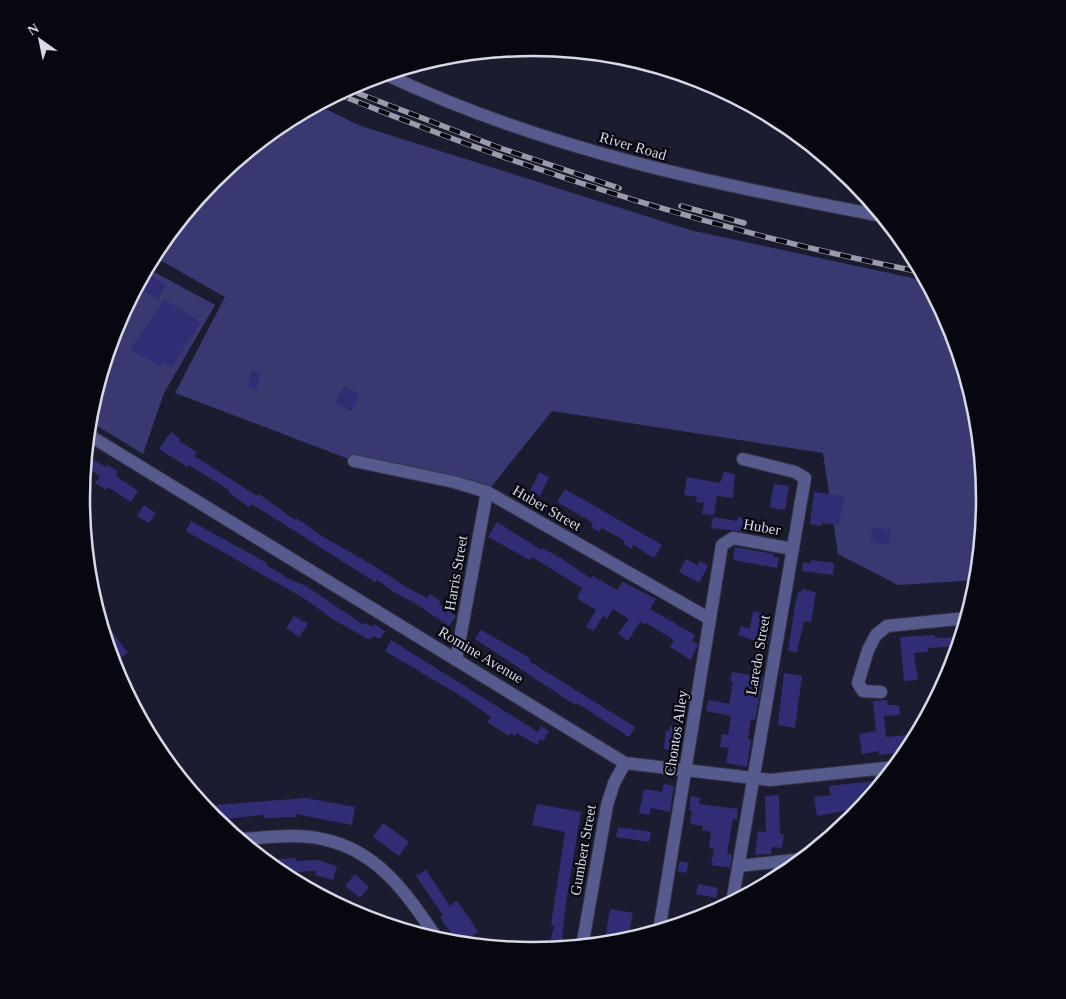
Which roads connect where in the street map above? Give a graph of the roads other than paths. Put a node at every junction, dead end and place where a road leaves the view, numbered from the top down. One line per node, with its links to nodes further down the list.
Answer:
1 (395, 79): 2 (street, River Road)
2 (872, 214)
3 (95, 438): 11 (street, Romine Avenue)
4 (743, 459): 8 (street, Laredo Street)
5 (354, 461): 6 (street, Huber Street)
6 (487, 492): 9 (street, Huber Street); 11 (street, Harris Street)
7 (727, 540): 8 (street, Huber); 9 (street, Chontos Alley)
8 (793, 549): 18 (street, Laredo Street)
9 (710, 619): 16 (street, Chontos Alley)
10 (960, 619): 12 (street)
11 (456, 660): 13 (street, Romine Avenue)
12 (881, 692)
13 (626, 763): 16 (street, Romine Avenue); 25 (street, Gumbert Street)
14 (881, 769): 15 (street, Romine Avenue); 17 (street); 18 (street, Romine Avenue)
15 (885, 769)
16 (686, 771): 18 (street, Romine Avenue); 23 (street, Chontos Alley)
17 (881, 773)
18 (754, 780): 21 (street, Laredo Street)
19 (248, 839): 24 (street)
20 (788, 861): 21 (street)
21 (739, 866): 22 (street, Laredo Street)
22 (734, 895)
23 (660, 924)
24 (431, 931)
25 (583, 940)

